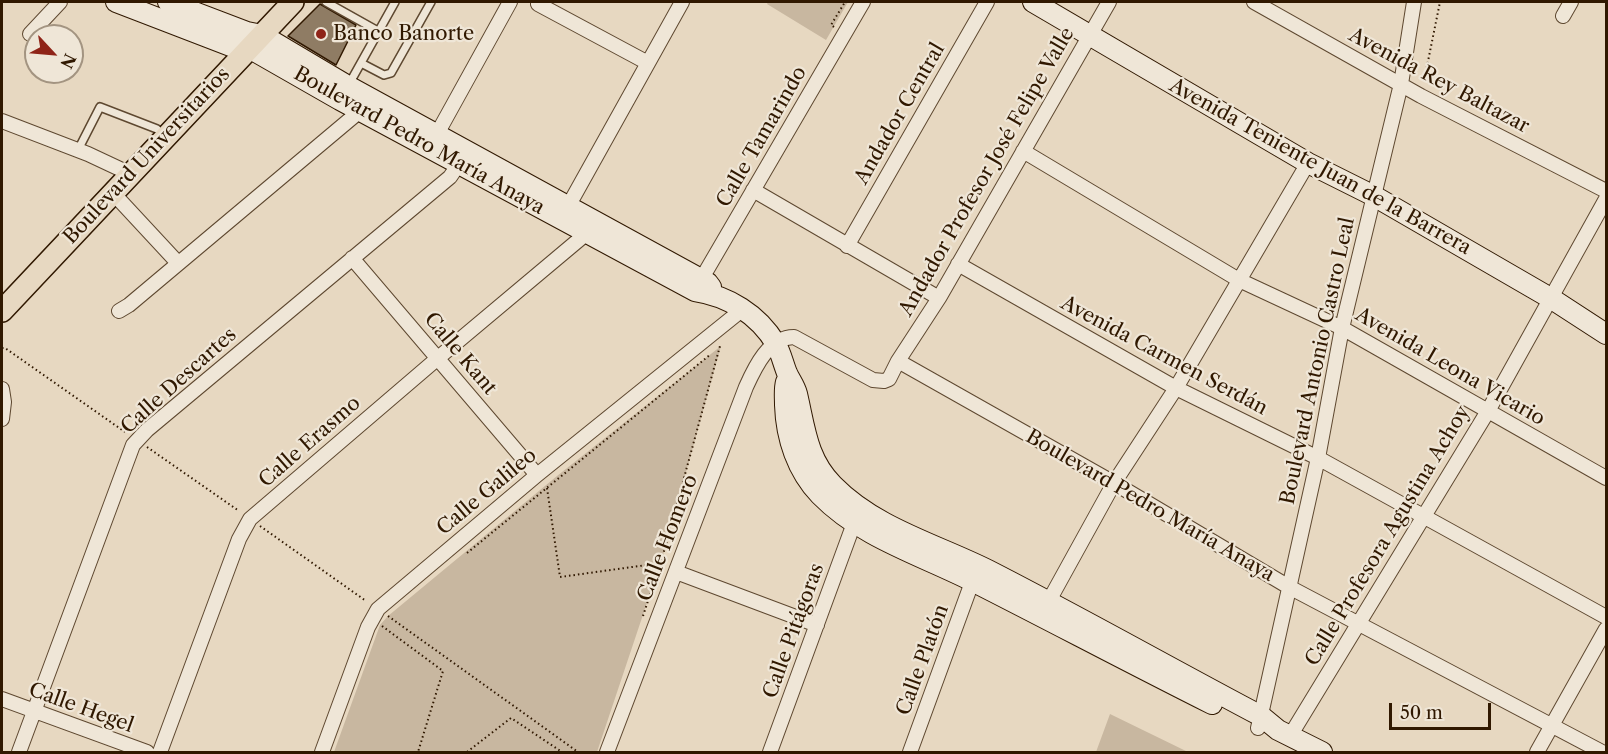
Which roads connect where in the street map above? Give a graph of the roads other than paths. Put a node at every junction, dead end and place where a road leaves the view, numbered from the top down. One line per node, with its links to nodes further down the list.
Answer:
1 (60, 2): 21 (street)
2 (116, 2): 24 (street, Boulevard Pedro María Anaya)
3 (168, 2): 19 (street, Boulevard Pedro María Anaya)
4 (276, 2): 24 (main road, Boulevard Universitarios)
5 (293, 2): 24 (main road, Boulevard Universitarios)
6 (326, 2): 22 (lane)
7 (395, 2): 22 (lane)
8 (431, 2): 25 (lane)
9 (510, 2): 32 (street)
10 (682, 2): 26 (street)
11 (863, 2): 38 (street, Calle Tamarindo)
12 (987, 2): 45 (street, Andador Central)
13 (1033, 2): 23 (street, Avenida Teniente Juan de la Barrera)
14 (1109, 2): 23 (street, Andador Profesor José Felipe Valle)
15 (1254, 2): 27 (street, Avenida Rey Baltazar)
16 (1414, 2): 27 (street, Boulevard Antonio Castro Leal)
17 (1571, 2): 20 (street)
18 (538, 4): 26 (street)
19 (193, 6): 24 (street, Boulevard Pedro María Anaya)
20 (1563, 16)
21 (39, 24)
22 (378, 31): 25 (lane)
23 (1090, 35): 34 (street, Andador Profesor José Felipe Valle); 36 (street, Avenida Teniente Juan de la Barrera)
24 (248, 40): 28 (street, Boulevard Pedro María Anaya); 31 (main road, Boulevard Universitarios); 40 (main road, Boulevard Universitarios)
25 (361, 63): 28 (lane)
26 (648, 63): 43 (street)
27 (1401, 84): 39 (street, Avenida Rey Baltazar); 41 (street, Boulevard Antonio Castro Leal)
28 (344, 93): 29 (street, Boulevard Pedro María Anaya); 32 (street, Boulevard Pedro María Anaya)
29 (360, 111): 35 (street, Boulevard Pedro María Anaya); 47 (street)
30 (2, 121): 33 (street)
31 (157, 129): 33 (lane); 37 (main road, Boulevard Universitarios)
32 (437, 134): 35 (street, Boulevard Pedro María Anaya)
33 (78, 150): 37 (street)
34 (1023, 151): 48 (street, Andador Profesor José Felipe Valle); 49 (street, Avenida Leona Vicario)
35 (463, 158): 43 (street, Boulevard Pedro María Anaya); 46 (street, Calle Descartes)
36 (1308, 163): 41 (street, Avenida Teniente Juan de la Barrera); 49 (street)
37 (120, 169): 51 (main road, Boulevard Universitarios)
38 (753, 190): 45 (street); 50 (street, Calle Tamarindo)
39 (1606, 191)
40 (113, 193): 47 (street); 55 (main road, Boulevard Universitarios)
41 (1374, 195): 53 (street, Avenida Teniente Juan de la Barrera); 57 (street, Boulevard Antonio Castro Leal)
42 (1606, 199): 53 (street, Calle Profesora Agustina Achoy)
43 (564, 212): 44 (street, Boulevard Pedro María Anaya); 50 (street, Boulevard Pedro María Anaya)
44 (587, 233): 50 (street, Boulevard Pedro María Anaya); 60 (street, Calle Erasmo)
45 (847, 246): 52 (street)
46 (352, 258): 60 (street, Calle Kant); 81 (street, Calle Descartes)
47 (178, 263): 56 (street)
48 (958, 264): 52 (street, Andador Profesor José Felipe Valle); 62 (street, Avenida Carmen Serdán)
49 (1239, 280): 57 (street, Avenida Leona Vicario); 62 (street)
50 (698, 285): 54 (street, Boulevard Pedro María Anaya)
51 (2, 296)
52 (939, 298): 61 (street, Andador Profesor José Felipe Valle)
53 (1552, 299): 58 (street, Avenida Teniente Juan de la Barrera); 64 (street, Calle Profesora Agustina Achoy)
54 (742, 309): 59 (street, Boulevard Pedro María Anaya); 67 (street, Calle Galileo)
55 (2, 311)
56 (119, 311)
57 (1342, 328): 64 (street, Avenida Leona Vicario); 66 (street, Boulevard Antonio Castro Leal)
58 (1606, 334)
59 (776, 343): 61 (street); 70 (street, Boulevard Pedro María Anaya); 72 (street, Calle Homero)
60 (438, 358): 67 (street, Calle Kant); 86 (street, Calle Erasmo)
61 (898, 361): 69 (street, Boulevard Pedro María Anaya)
62 (1176, 388): 66 (street, Avenida Carmen Serdán); 69 (street)
63 (2, 389): 65 (street)
64 (1488, 411): 68 (street, Avenida Leona Vicario); 71 (street, Calle Profesora Agustina Achoy)
65 (2, 419)
66 (1318, 458): 71 (street, Avenida Carmen Serdán); 74 (street, Boulevard Antonio Castro Leal)
67 (537, 475): 87 (street, Calle Galileo)
68 (1606, 478)
69 (1114, 483): 74 (street, Boulevard Pedro María Anaya); 75 (street)
70 (857, 516): 73 (street); 77 (street, Calle Pitágoras)
71 (1424, 518): 76 (street, Avenida Carmen Serdán); 78 (street, Calle Profesora Agustina Achoy)
72 (676, 572): 77 (street); 88 (street, Calle Homero)
73 (975, 573): 75 (street); 90 (street, Calle Platón)
74 (1289, 587): 78 (street, Boulevard Pedro María Anaya); 83 (street, Boulevard Antonio Castro Leal)
75 (1045, 609): 83 (street)
76 (1606, 617)
77 (817, 624): 89 (street, Calle Pitágoras)
78 (1357, 624): 82 (street, Boulevard Pedro María Anaya); 83 (street, Calle Profesora Agustina Achoy)
79 (1606, 629): 82 (street)
80 (2, 699): 81 (street, Calle Hegel)
81 (34, 711): 84 (street, Calle Descartes); 85 (street, Calle Hegel)
82 (1552, 726): 92 (street); 93 (street, Boulevard Pedro María Anaya)
83 (1272, 727): 91 (street)
84 (19, 753)
85 (147, 753)
86 (160, 753)
87 (322, 753)
88 (607, 753)
89 (770, 753)
90 (910, 753)
91 (1322, 753)
92 (1537, 753)
93 (1602, 753)

